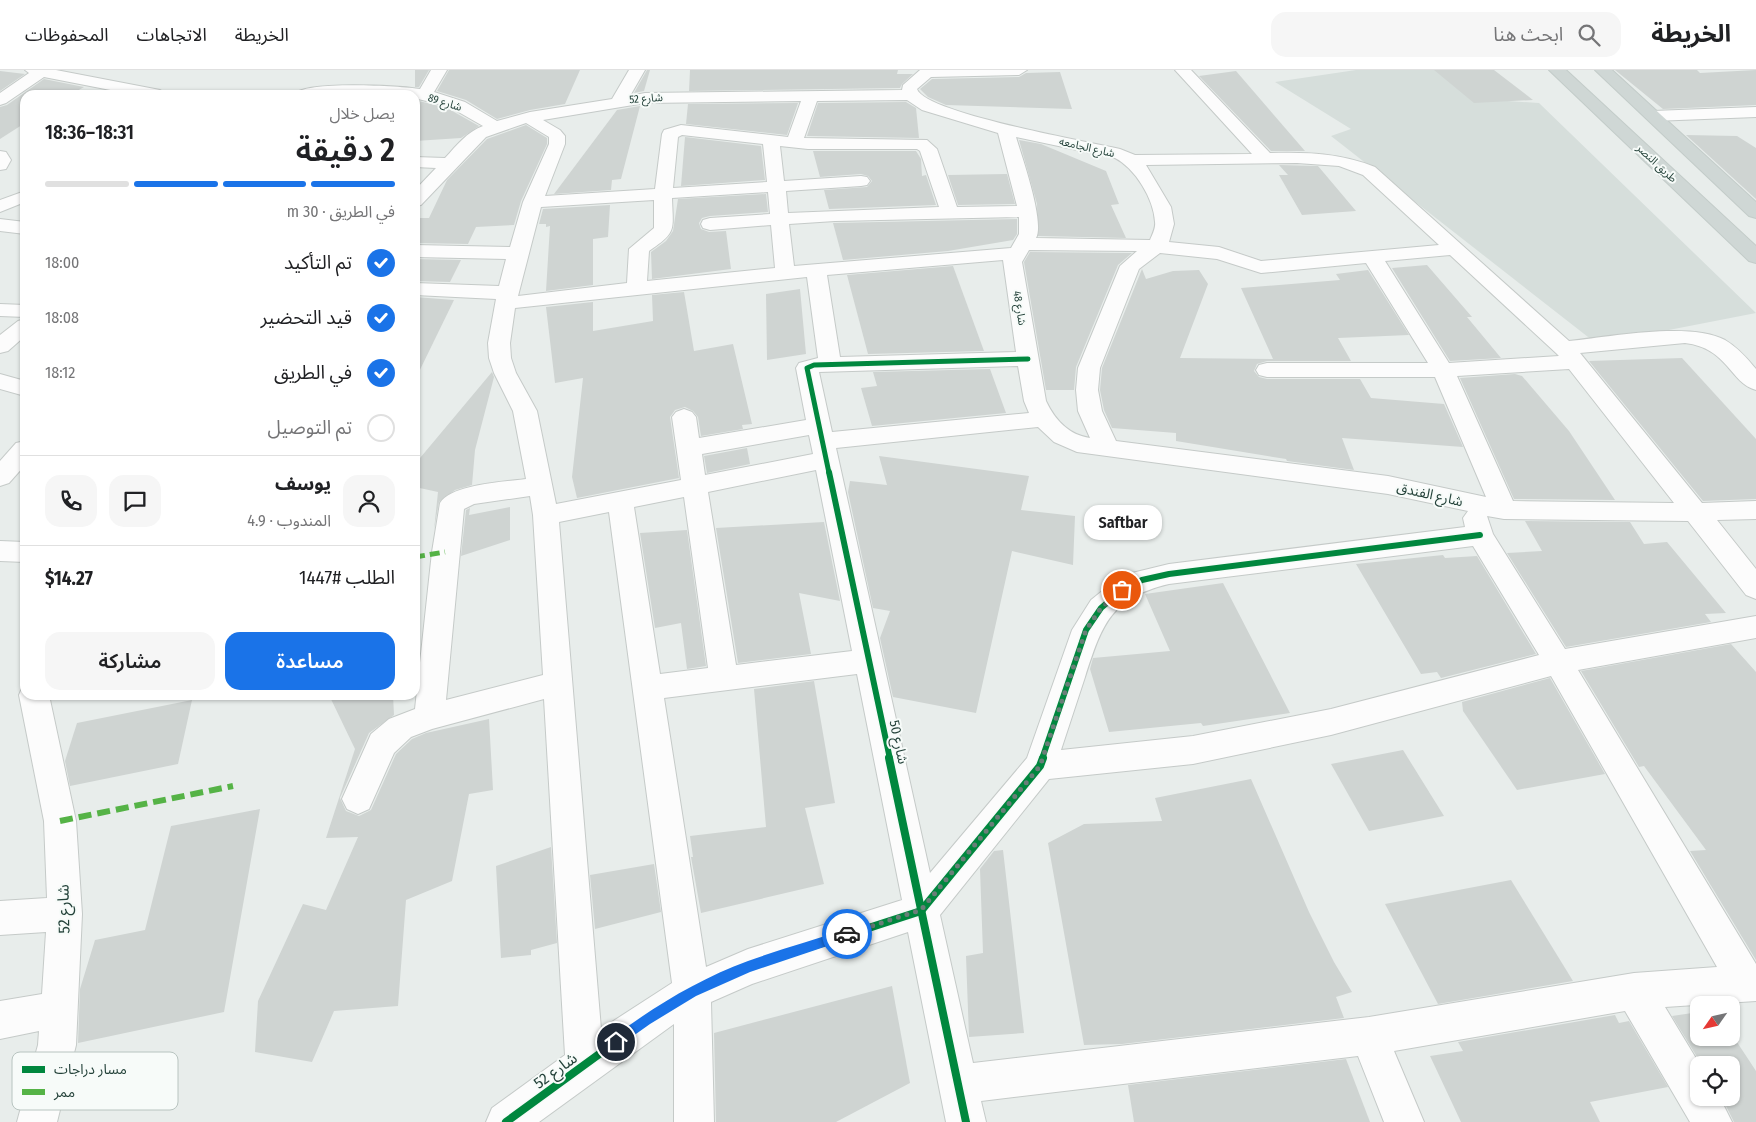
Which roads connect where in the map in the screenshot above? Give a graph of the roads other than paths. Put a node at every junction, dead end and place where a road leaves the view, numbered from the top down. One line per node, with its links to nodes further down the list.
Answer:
1 (440, 70): 12 (street)
2 (637, 70): 15 (street)
3 (1019, 70): 7 (street)
4 (1557, 70): 50 (main road, طريق النصر)
5 (1603, 70): 17 (main road)
6 (39, 71): 9 (street); 14 (street)
7 (928, 71): 11 (street)
8 (1190, 71): 25 (street)
9 (135, 90)
10 (420, 95): 12 (street, شارع 89)
11 (910, 95): 13 (street, شارع 52); 20 (street, شارع الجامعه)
12 (424, 96): 19 (street, شارع 89)
13 (811, 96): 15 (street, شارع 52); 22 (street)
14 (0, 100)
15 (620, 101): 18 (street, شارع 52)
16 (1756, 112): 17 (street)
17 (1653, 116): 37 (main road)
18 (530, 117): 19 (street, شارع 52); 35 (street)
19 (494, 126): 28 (street, شارع 52)
20 (1006, 130): 26 (street, شارع الجامعه); 38 (street, شارع 48)
21 (772, 140): 22 (street); 31 (street); 32 (street)
22 (794, 143): 23 (street)
23 (863, 144): 30 (street); 39 (street)
24 (0, 156): 29 (street)
25 (1265, 158): 26 (street); 47 (street)
26 (1132, 160): 45 (street, شارع الجامعه)
27 (420, 162): 28 (street)
28 (451, 163): 33 (street, شارع 52)
29 (0, 165)
30 (860, 181): 31 (street); 40 (street)
31 (776, 186): 32 (street); 41 (street)
32 (662, 194): 35 (street); 54 (street)
33 (420, 196)
34 (20, 198): 36 (street)
35 (532, 202): 49 (street)
36 (0, 206)
37 (1754, 207)
38 (1028, 211): 39 (street); 46 (street, شارع 48)
39 (950, 212): 40 (street)
40 (858, 214): 41 (street)
41 (780, 218): 42 (street); 53 (street)
42 (710, 224)
43 (0, 225): 44 (street)
44 (20, 227)
45 (1158, 246): 46 (street); 51 (street); 72 (street)
46 (1020, 248): 52 (street); 62 (street, شارع 48)
47 (1456, 249): 51 (street); 61 (street)
48 (420, 251): 49 (street)
49 (517, 253): 56 (street)
50 (1756, 256)
51 (1373, 258): 65 (street)
52 (816, 269): 53 (street); 63 (street, شارع 50)
53 (785, 271): 54 (street)
54 (637, 286): 56 (street)
55 (420, 289): 56 (street)
56 (508, 298): 74 (street)
57 (0, 310): 58 (street)
58 (20, 311)
59 (20, 330): 60 (street)
60 (0, 346)
61 (1570, 355): 65 (street); 67 (street); 80 (street)
62 (1028, 359): 63 (street); 70 (street, شارع 48)
63 (818, 367): 71 (street, شارع 50)
64 (1267, 370): 65 (street)
65 (1443, 370): 78 (street)
66 (0, 381): 68 (street)
67 (1756, 383)
68 (20, 387)
69 (684, 417): 73 (street)
70 (1042, 419): 71 (street); 72 (street, شارع 48)
71 (823, 443): 73 (street); 75 (street); 87 (street, شارع 50)
72 (1106, 446): 77 (street, شارع الفندق)
73 (689, 448): 75 (street)
74 (540, 486): 81 (street); 93 (street)
75 (695, 486): 76 (street); 89 (street)
76 (620, 501): 81 (street); 91 (street)
77 (1472, 504): 78 (street, شارع الفندق); 82 (street)
78 (1504, 510): 80 (street, شارع الفندق)
79 (1756, 510): 80 (street, شارع الفندق)
80 (1693, 512): 85 (street)
81 (546, 516): 90 (street)
82 (1480, 535): 88 (street); 94 (street)
83 (0, 551): 84 (street)
84 (20, 552)
85 (1756, 588)
86 (1756, 627): 88 (street)
87 (869, 661): 89 (street); 96 (street, شارع 50)
88 (1558, 662): 94 (street); 99 (street)
89 (724, 679): 91 (street)
90 (558, 683): 93 (street); 106 (street)
91 (647, 688): 101 (street)
92 (41, 700): 97 (street, شارع 52)
93 (430, 717): 95 (street)
94 (1040, 766): 96 (street)
95 (358, 799)
96 (921, 910): 101 (street, شارع 52); 107 (street, شارع 50)
97 (65, 914): 98 (street); 102 (street, شارع 52)
98 (0, 918)
99 (1751, 982): 100 (street)
100 (1634, 991): 104 (street); 112 (street)
101 (692, 992): 106 (street, شارع 52); 109 (street)
102 (59, 1009): 103 (street); 105 (street, شارع 52)
103 (0, 1020)
104 (1369, 1036): 107 (street); 111 (street)
105 (55, 1052)
106 (585, 1065): 108 (street, شارع 52)
107 (958, 1084): 110 (street, شارع 50)
108 (506, 1122)
109 (694, 1122)
110 (966, 1122)
111 (1404, 1122)
112 (1712, 1122)

